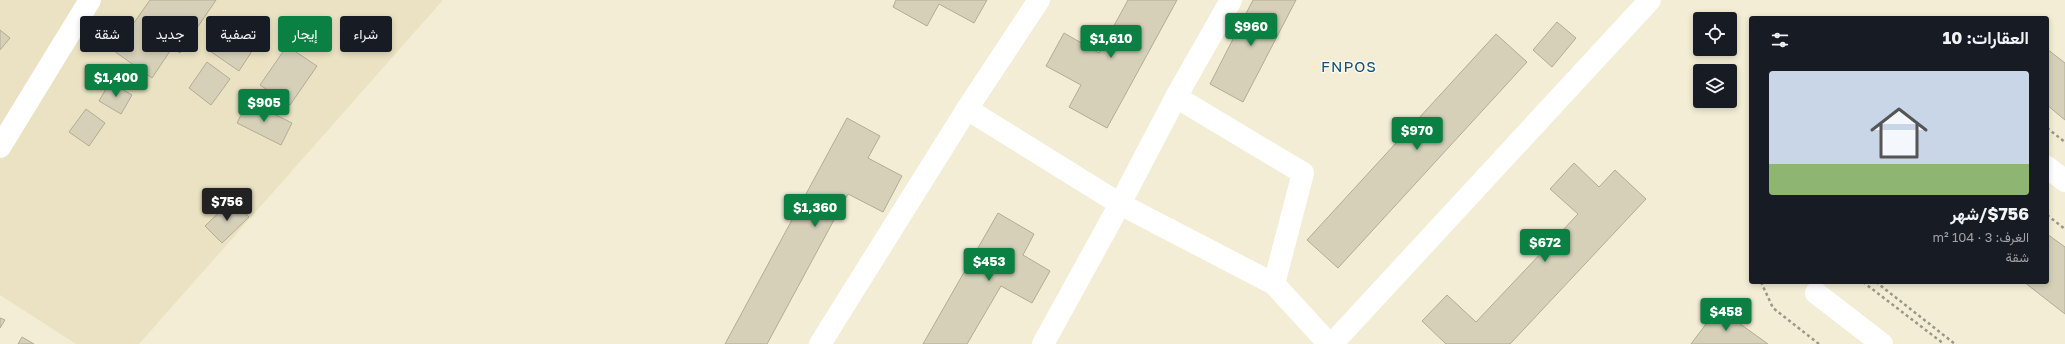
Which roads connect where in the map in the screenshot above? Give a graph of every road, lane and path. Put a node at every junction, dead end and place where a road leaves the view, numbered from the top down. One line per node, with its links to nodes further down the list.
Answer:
1 (90, 0): 9 (street)
2 (1039, 0): 6 (street)
3 (1231, 0): 5 (street)
4 (1650, 0): 22 (street)
5 (1176, 97): 12 (street); 15 (street)
6 (967, 109): 12 (street); 20 (street)
7 (2049, 130): 8 (path)
8 (2065, 142)
9 (0, 147)
10 (2049, 169): 11 (street)
11 (2065, 181)
12 (1120, 204): 15 (street); 21 (street)
13 (2049, 217): 14 (path)
14 (2065, 229)
15 (1274, 284): 22 (street)
16 (1762, 284): 23 (path)
17 (1866, 284): 25 (path)
18 (1879, 284): 26 (path)
19 (1816, 293): 24 (street)
20 (820, 344)
21 (1043, 344)
22 (1330, 344)
23 (1819, 344)
24 (1882, 344)
25 (1944, 344)
26 (1955, 344)

